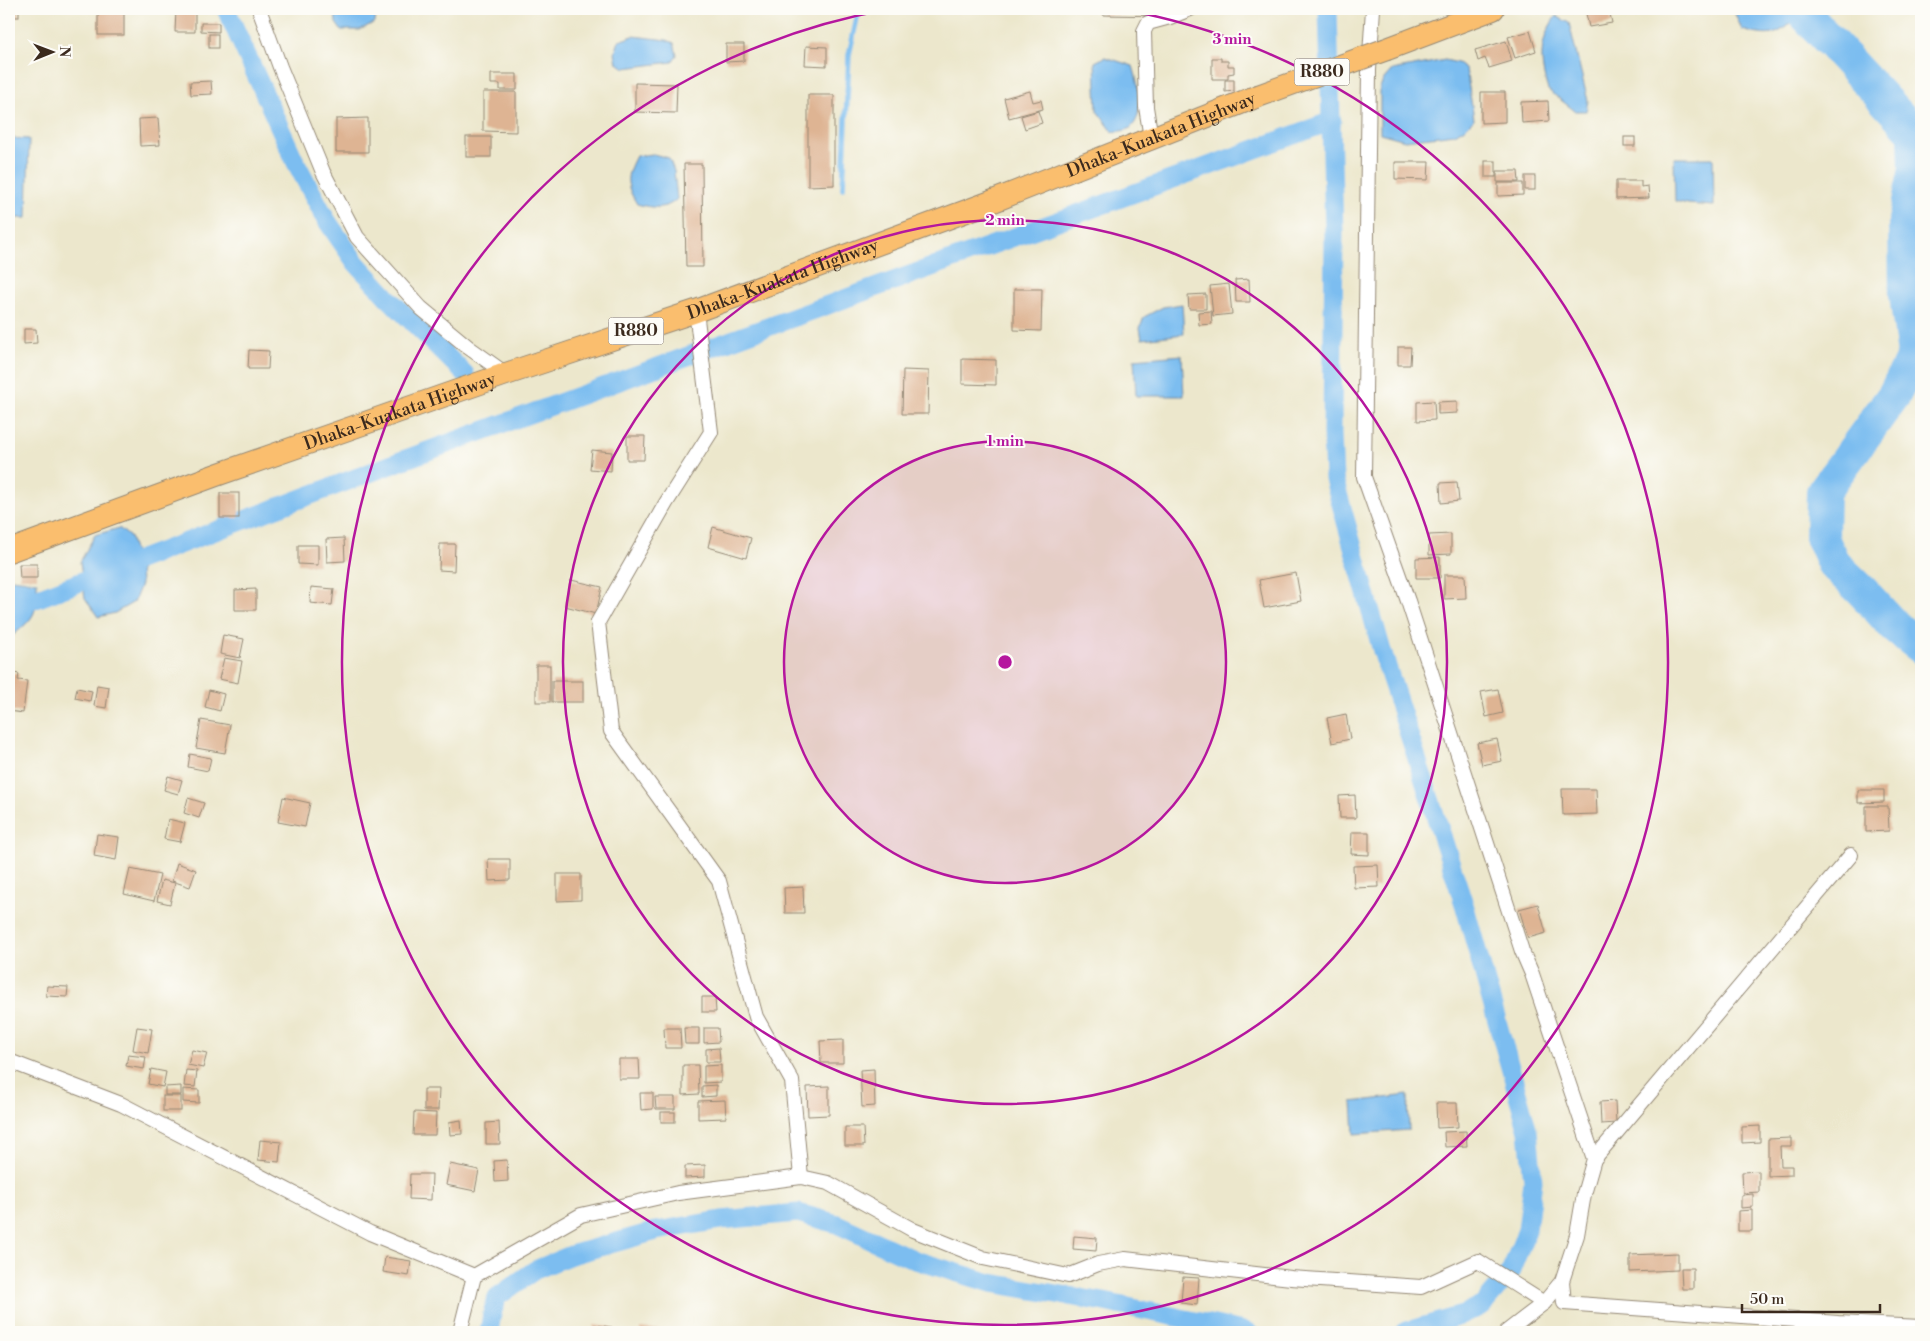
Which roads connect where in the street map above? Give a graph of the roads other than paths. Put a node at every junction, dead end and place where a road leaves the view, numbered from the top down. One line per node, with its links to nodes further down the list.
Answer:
1 (259, 9): 7 (street)
2 (1190, 9): 5 (street)
3 (1373, 9): 11 (street)
4 (1493, 9): 5 (main road, Dhaka-Kuakata Highway / R880, bridge)
5 (1151, 138): 6 (main road, Dhaka-Kuakata Highway / R880)
6 (696, 311): 7 (main road, Dhaka-Kuakata Highway / R880); 12 (street)
7 (506, 374): 8 (main road, Dhaka-Kuakata Highway / R880)
8 (9, 551)
9 (1851, 855): 11 (street)
10 (9, 1061): 13 (street)
11 (1594, 1159): 14 (street)
12 (801, 1177): 13 (street); 15 (street)
13 (474, 1276): 17 (street)
14 (1562, 1281): 15 (street); 16 (street)
15 (1544, 1303): 18 (street)
16 (1921, 1327)
17 (460, 1332)
18 (1506, 1332)

